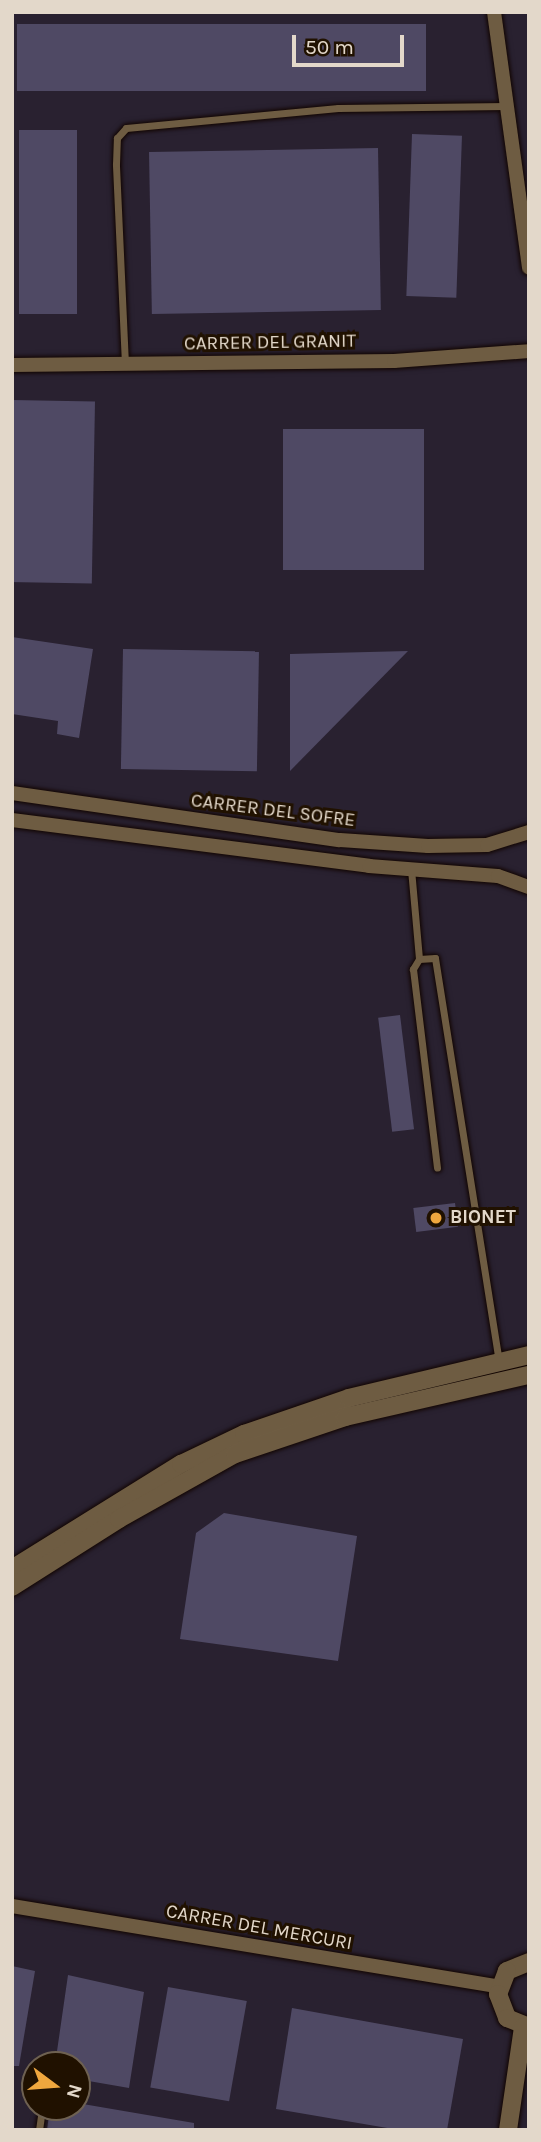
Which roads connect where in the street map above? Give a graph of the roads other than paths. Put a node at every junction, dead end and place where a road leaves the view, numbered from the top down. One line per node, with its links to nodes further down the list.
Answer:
1 (494, 12): 2 (street)
2 (506, 106): 3 (street); 5 (lane)
3 (529, 268)
4 (529, 351): 5 (street, CARRER DEL GRANIT)
5 (125, 364): 6 (street, CARRER DEL GRANIT)
6 (12, 365)
7 (12, 793): 9 (street, CARRER DEL SOFRE)
8 (12, 820): 10 (street)
9 (529, 832)
10 (411, 869): 11 (street); 12 (lane)
11 (529, 887)
12 (419, 959): 13 (lane); 15 (lane)
13 (437, 1168)
14 (529, 1355): 15 (main road)
15 (499, 1364): 17 (main road)
16 (529, 1375): 18 (main road)
17 (12, 1569)
18 (12, 1587)
19 (12, 1906): 21 (street, CARRER DEL MERCURI)
20 (529, 1962): 21 (main road)
21 (499, 1987): 22 (main road)
22 (526, 2027): 23 (main road)
23 (508, 2130)

